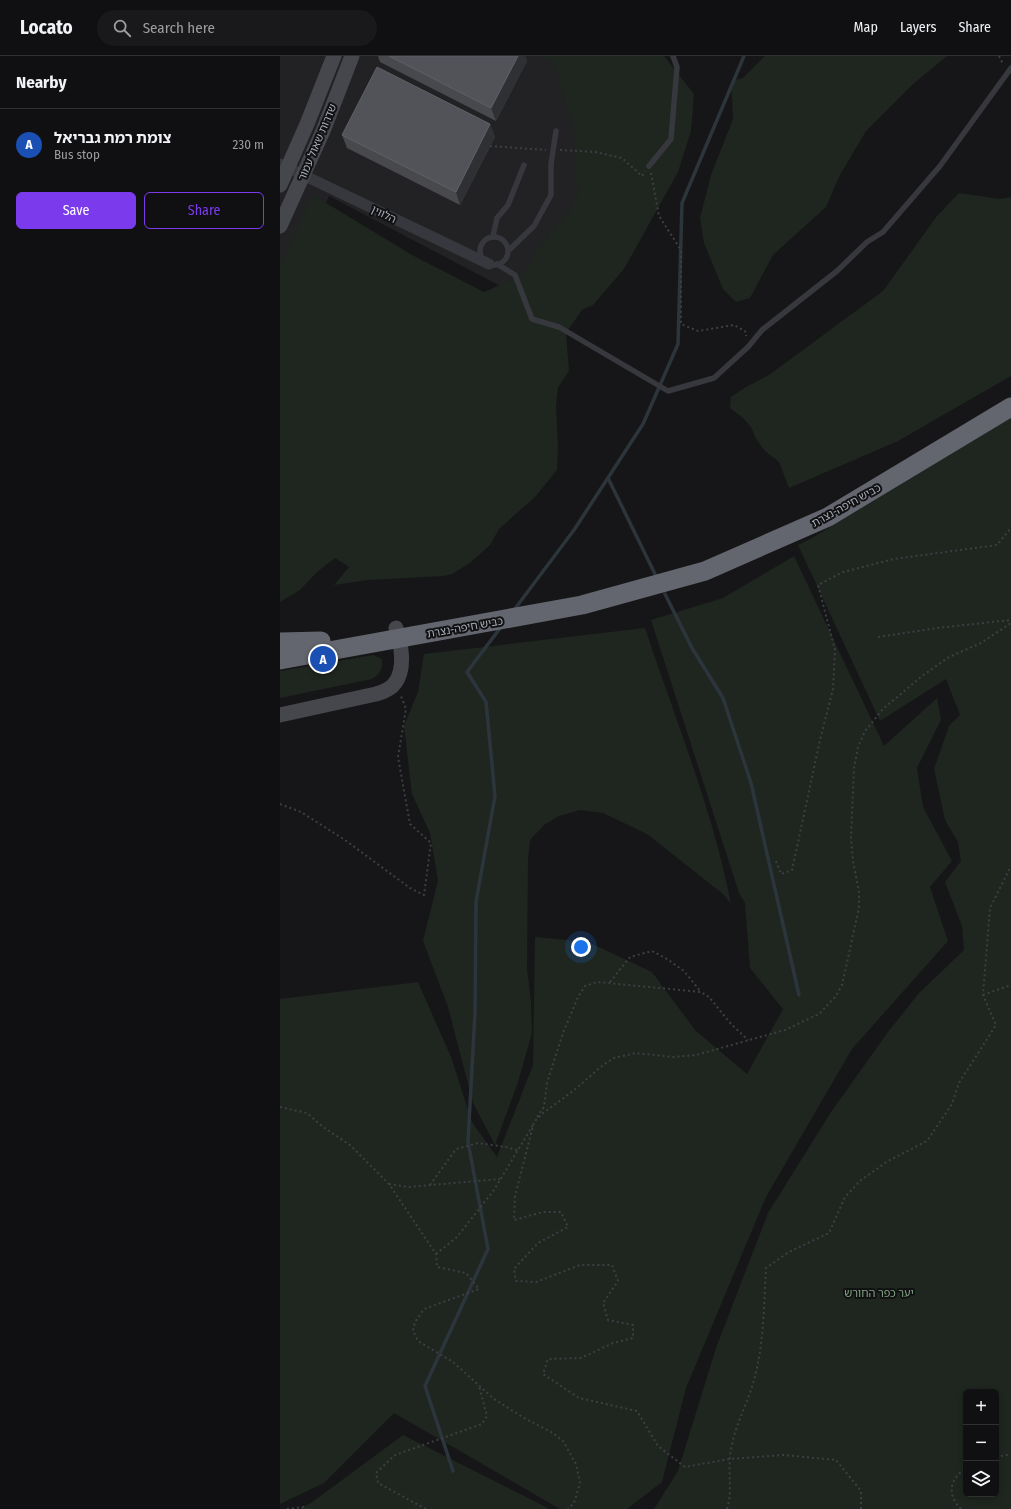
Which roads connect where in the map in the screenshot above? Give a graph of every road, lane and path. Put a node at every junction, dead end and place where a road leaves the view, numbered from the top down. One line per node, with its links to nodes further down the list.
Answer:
1 (334, 56): 9 (street, שדרות שאול עמור)
2 (352, 56): 11 (street, שדרות שאול עמור)
3 (673, 56): 10 (lane)
4 (1011, 68): 17 (lane)
5 (556, 131): 7 (lane)
6 (490, 146): 7 (path)
7 (554, 149): 10 (path); 15 (lane)
8 (524, 165): 14 (lane)
9 (284, 166): 11 (street, הלווין); 12 (street, שדרות שאול עמור)
10 (649, 166): 17 (path)
11 (303, 174): 13 (street, שדרות שאול עמור); 16 (street, הלווין)
12 (280, 185)
13 (280, 226)
14 (493, 236): 15 (lane); 16 (lane)
15 (508, 251): 16 (lane)
16 (493, 264): 17 (lane)
17 (748, 347)
18 (1011, 407): 22 (highway, כביש חיפה-נצרת)
19 (1011, 528): 31 (path)
20 (1011, 620): 23 (path)
21 (1011, 623): 37 (path)
22 (398, 633): 24 (highway, כביש חיפה-נצרת); 27 (highway, כביש חיפה-נצרת); 28 (street)
23 (878, 637)
24 (321, 641): 25 (highway); 26 (highway, כביש חיפה-נצרת)
25 (280, 642)
26 (280, 648)
27 (280, 660)
28 (395, 684): 29 (street); 30 (path)
29 (280, 715)
30 (280, 804)
31 (776, 861)
32 (1011, 866): 36 (path)
33 (610, 982): 35 (path); 35 (path); 39 (path)
34 (1011, 985): 36 (path)
35 (701, 992): 37 (path)
36 (983, 996): 48 (path)
37 (749, 1041): 39 (path)
38 (281, 1107): 42 (path)
39 (534, 1122): 40 (path); 48 (path)
40 (516, 1150): 41 (path); 43 (path)
41 (500, 1179): 43 (path); 44 (path)
42 (389, 1184): 43 (path); 44 (path)
43 (430, 1185)
44 (436, 1254): 45 (path)
45 (479, 1385): 52 (path); 53 (path)
46 (1011, 1454): 47 (path)
47 (999, 1456)
48 (729, 1459): 54 (path); 55 (path)
49 (963, 1470): 56 (path)
50 (287, 1509): 51 (path)
51 (307, 1509)
52 (426, 1509)
53 (568, 1509)
54 (728, 1509)
55 (861, 1509)
56 (961, 1509)

